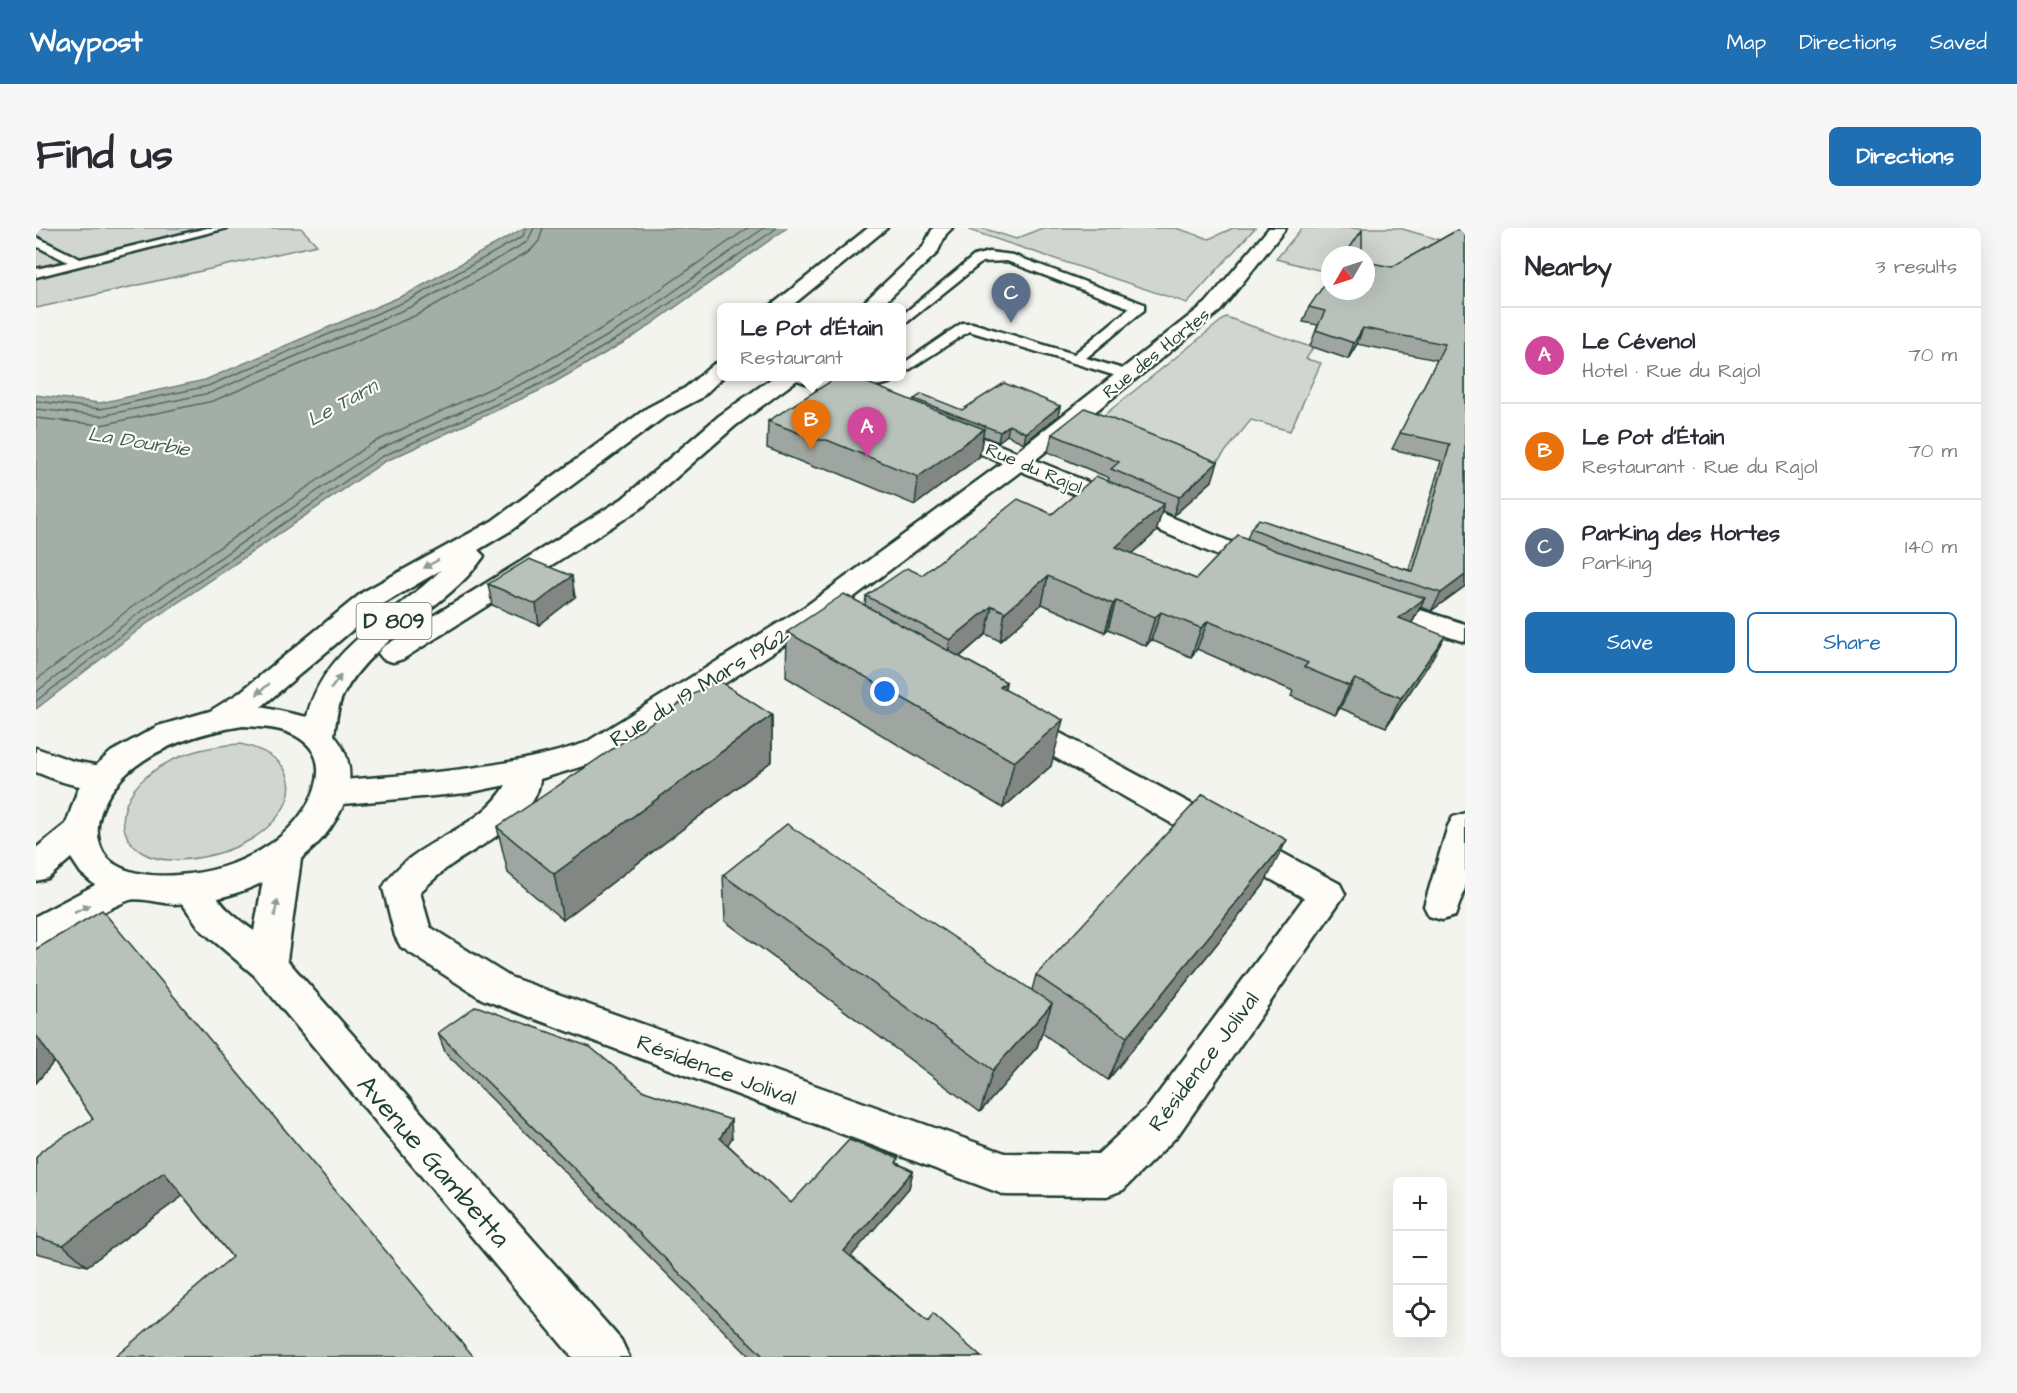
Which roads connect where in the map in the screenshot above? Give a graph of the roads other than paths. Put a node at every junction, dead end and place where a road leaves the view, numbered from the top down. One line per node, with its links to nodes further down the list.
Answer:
1 (221, 228): 6 (lane)
2 (879, 228): 10 (street)
3 (944, 228): 13 (street)
4 (1278, 228): 19 (street, Rue des Hortes)
5 (163, 231): 6 (lane)
6 (178, 237): 8 (lane)
7 (36, 241): 8 (lane)
8 (80, 263): 9 (lane)
9 (36, 273)
10 (806, 287): 11 (street); 12 (street)
11 (784, 303)
12 (791, 303)
13 (872, 303)
14 (906, 319): 16 (lane)
15 (717, 354): 25 (street, D 809)
16 (1076, 359): 17 (lane); 19 (lane)
17 (906, 368)
18 (717, 372): 25 (street, D 809)
19 (1128, 375): 27 (street, Rue des Hortes)
20 (782, 381): 32 (street)
21 (819, 381): 24 (street)
22 (871, 381): 23 (lane)
23 (887, 381)
24 (889, 408)
25 (655, 413): 28 (street, D 809)
26 (920, 420): 27 (street, Rue du Rajol)
27 (1018, 462): 29 (street, Rue du Rajol); 37 (street, Rue du 19 Mars 1962)
28 (501, 526): 34 (street, D 809, one-way to 34); 35 (street, D 809, one-way to 28)
29 (1287, 574)
30 (1353, 596): 31 (street)
31 (1464, 629)
32 (393, 652)
33 (993, 710): 37 (street, Résidence Jolival)
34 (220, 718): 35 (street); 38 (street)
35 (318, 737): 39 (street)
36 (36, 759): 38 (street)
37 (524, 772): 39 (street, Rue du 19 Mars 1962)
38 (105, 777): 41 (street)
39 (332, 793): 42 (street)
40 (1465, 826): 46 (street)
41 (81, 830): 43 (street); 44 (street)
42 (285, 852): 45 (street); 48 (street, one-way to 42)
43 (36, 868)
44 (127, 885): 45 (street); 47 (street, one-way to 44)
45 (190, 889): 48 (street, Avenue Gambetta)
46 (1442, 906)
47 (36, 933)
48 (267, 964): 49 (street, Avenue Gambetta)
49 (604, 1357)

